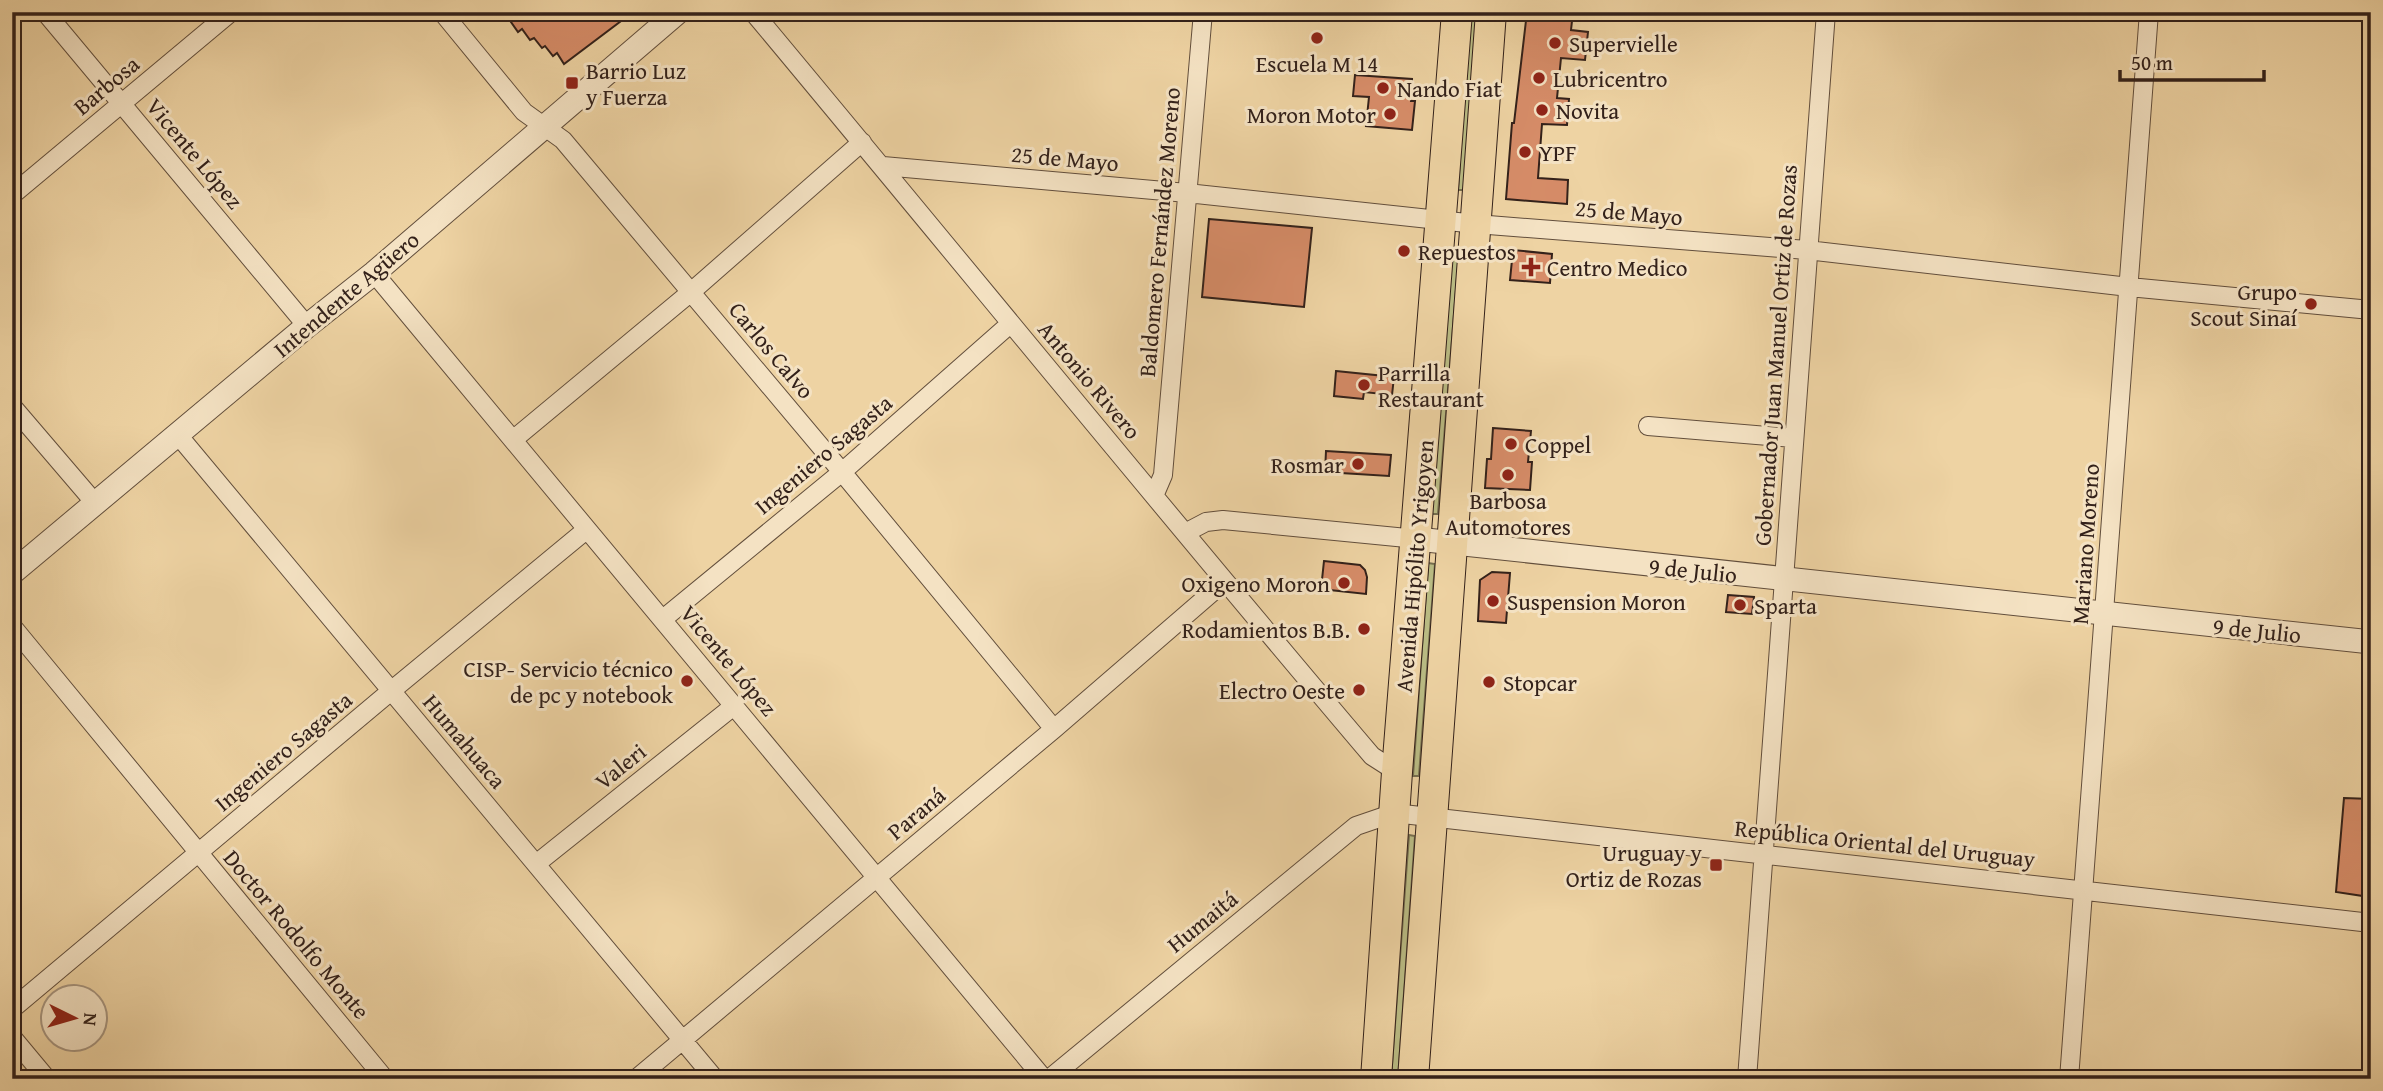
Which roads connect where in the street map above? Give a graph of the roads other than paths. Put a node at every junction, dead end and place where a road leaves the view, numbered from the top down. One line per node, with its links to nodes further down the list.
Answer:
1 (45, 12): 11 (street, Vicente López)
2 (231, 12): 11 (street, Barbosa)
3 (442, 12): 12 (street, Carlos Calvo)
4 (678, 12): 12 (street, Intendente Agüero)
5 (753, 12): 13 (street, Antonio Rivero)
6 (1203, 12): 15 (street, Baldomero Fernández Moreno)
7 (1457, 12): 17 (main road, Avenida Hipólito Yrigoyen)
8 (1492, 12): 18 (main road, Avenida Hipólito Yrigoyen)
9 (1826, 12): 19 (street, Gobernador Juan Manuel Ortiz de Rozas)
10 (2150, 12): 21 (street, Mariano Moreno)
11 (122, 104): 16 (street, Barbosa); 25 (street, Vicente López)
12 (543, 126): 20 (street, Intendente Agüero); 22 (street, Carlos Calvo)
13 (862, 142): 14 (street, Antonio Rivero); 22 (street)
14 (883, 166): 15 (street, 25 de Mayo); 24 (street, Antonio Rivero)
15 (1187, 193): 17 (street, 25 de Mayo); 32 (street, Baldomero Fernández Moreno)
16 (12, 194)
17 (1441, 220): 18 (street, 25 de Mayo); 36 (main road, Avenida Hipólito Yrigoyen)
18 (1476, 224): 19 (street, 25 de Mayo); 37 (main road, Avenida Hipólito Yrigoyen)
19 (1807, 250): 21 (street, 25 de Mayo); 29 (street, Gobernador Juan Manuel Ortiz de Rozas)
20 (374, 273): 25 (street, Intendente Agüero); 30 (street, Vicente López)
21 (2129, 287): 23 (street, 25 de Mayo); 41 (street, Mariano Moreno)
22 (691, 292): 30 (street); 31 (street, Carlos Calvo)
23 (2371, 310)
24 (1010, 324): 31 (street, Ingeniero Sagasta); 32 (street, Antonio Rivero)
25 (307, 326): 28 (street, Intendente Agüero)
26 (12, 406): 33 (street)
27 (1648, 426): 29 (street)
28 (178, 435): 33 (street, Intendente Agüero); 45 (street, Humahuaca)
29 (1793, 438): 39 (street, Gobernador Juan Manuel Ortiz de Rozas)
30 (514, 439): 34 (street, Vicente López)
31 (842, 472): 42 (street, Ingeniero Sagasta); 47 (street, Carlos Calvo)
32 (1154, 496): 35 (street, Antonio Rivero)
33 (95, 503): 38 (street, Intendente Agüero)
34 (586, 530): 42 (street, Vicente López); 45 (street, Ingeniero Sagasta)
35 (1185, 533): 36 (street, 9 de Julio); 40 (street, Antonio Rivero)
36 (1417, 540): 37 (street, 9 de Julio); 48 (main road, Avenida Hipólito Yrigoyen)
37 (1451, 544): 39 (street, 9 de Julio); 50 (main road, Avenida Hipólito Yrigoyen)
38 (12, 573)
39 (1783, 580): 41 (street, 9 de Julio); 52 (street, Gobernador Juan Manuel Ortiz de Rozas)
40 (1224, 582): 47 (street, Paraná); 48 (street, Antonio Rivero)
41 (2104, 614): 44 (street, 9 de Julio); 55 (street, Mariano Moreno)
42 (663, 619): 46 (street, Vicente López)
43 (12, 626): 51 (street, Doctor Rodolfo Monte)
44 (2371, 642)
45 (391, 691): 51 (street, Ingeniero Sagasta); 53 (street, Humahuaca)
46 (735, 705): 53 (street, Valeri); 54 (street, Vicente López)
47 (1054, 729): 54 (street, Paraná)
48 (1397, 772): 49 (main road, Avenida Hipólito Yrigoyen)
49 (1394, 813): 50 (street, República Oriental del Uruguay); 64 (street, Humaitá); 65 (main road, Avenida Hipólito Yrigoyen)
50 (1433, 816): 52 (street, República Oriental del Uruguay); 66 (main road, Avenida Hipólito Yrigoyen)
51 (199, 855): 57 (street, Ingeniero Sagasta); 61 (street, Doctor Rodolfo Monte)
52 (1763, 855): 55 (street, República Oriental del Uruguay); 67 (street, Gobernador Juan Manuel Ortiz de Rozas)
53 (536, 864): 59 (street, Humahuaca)
54 (877, 877): 59 (street, Paraná); 64 (street, Vicente López)
55 (2083, 889): 56 (street, República Oriental del Uruguay); 68 (street, Mariano Moreno)
56 (2371, 923)
57 (12, 1009)
58 (12, 1037): 60 (street)
59 (683, 1040): 62 (street, Paraná); 63 (street, Humahuaca)
60 (47, 1079)
61 (385, 1079)
62 (636, 1079)
63 (715, 1079)
64 (1046, 1079)
65 (1376, 1079)
66 (1413, 1079)
67 (1747, 1079)
68 (2069, 1079)

